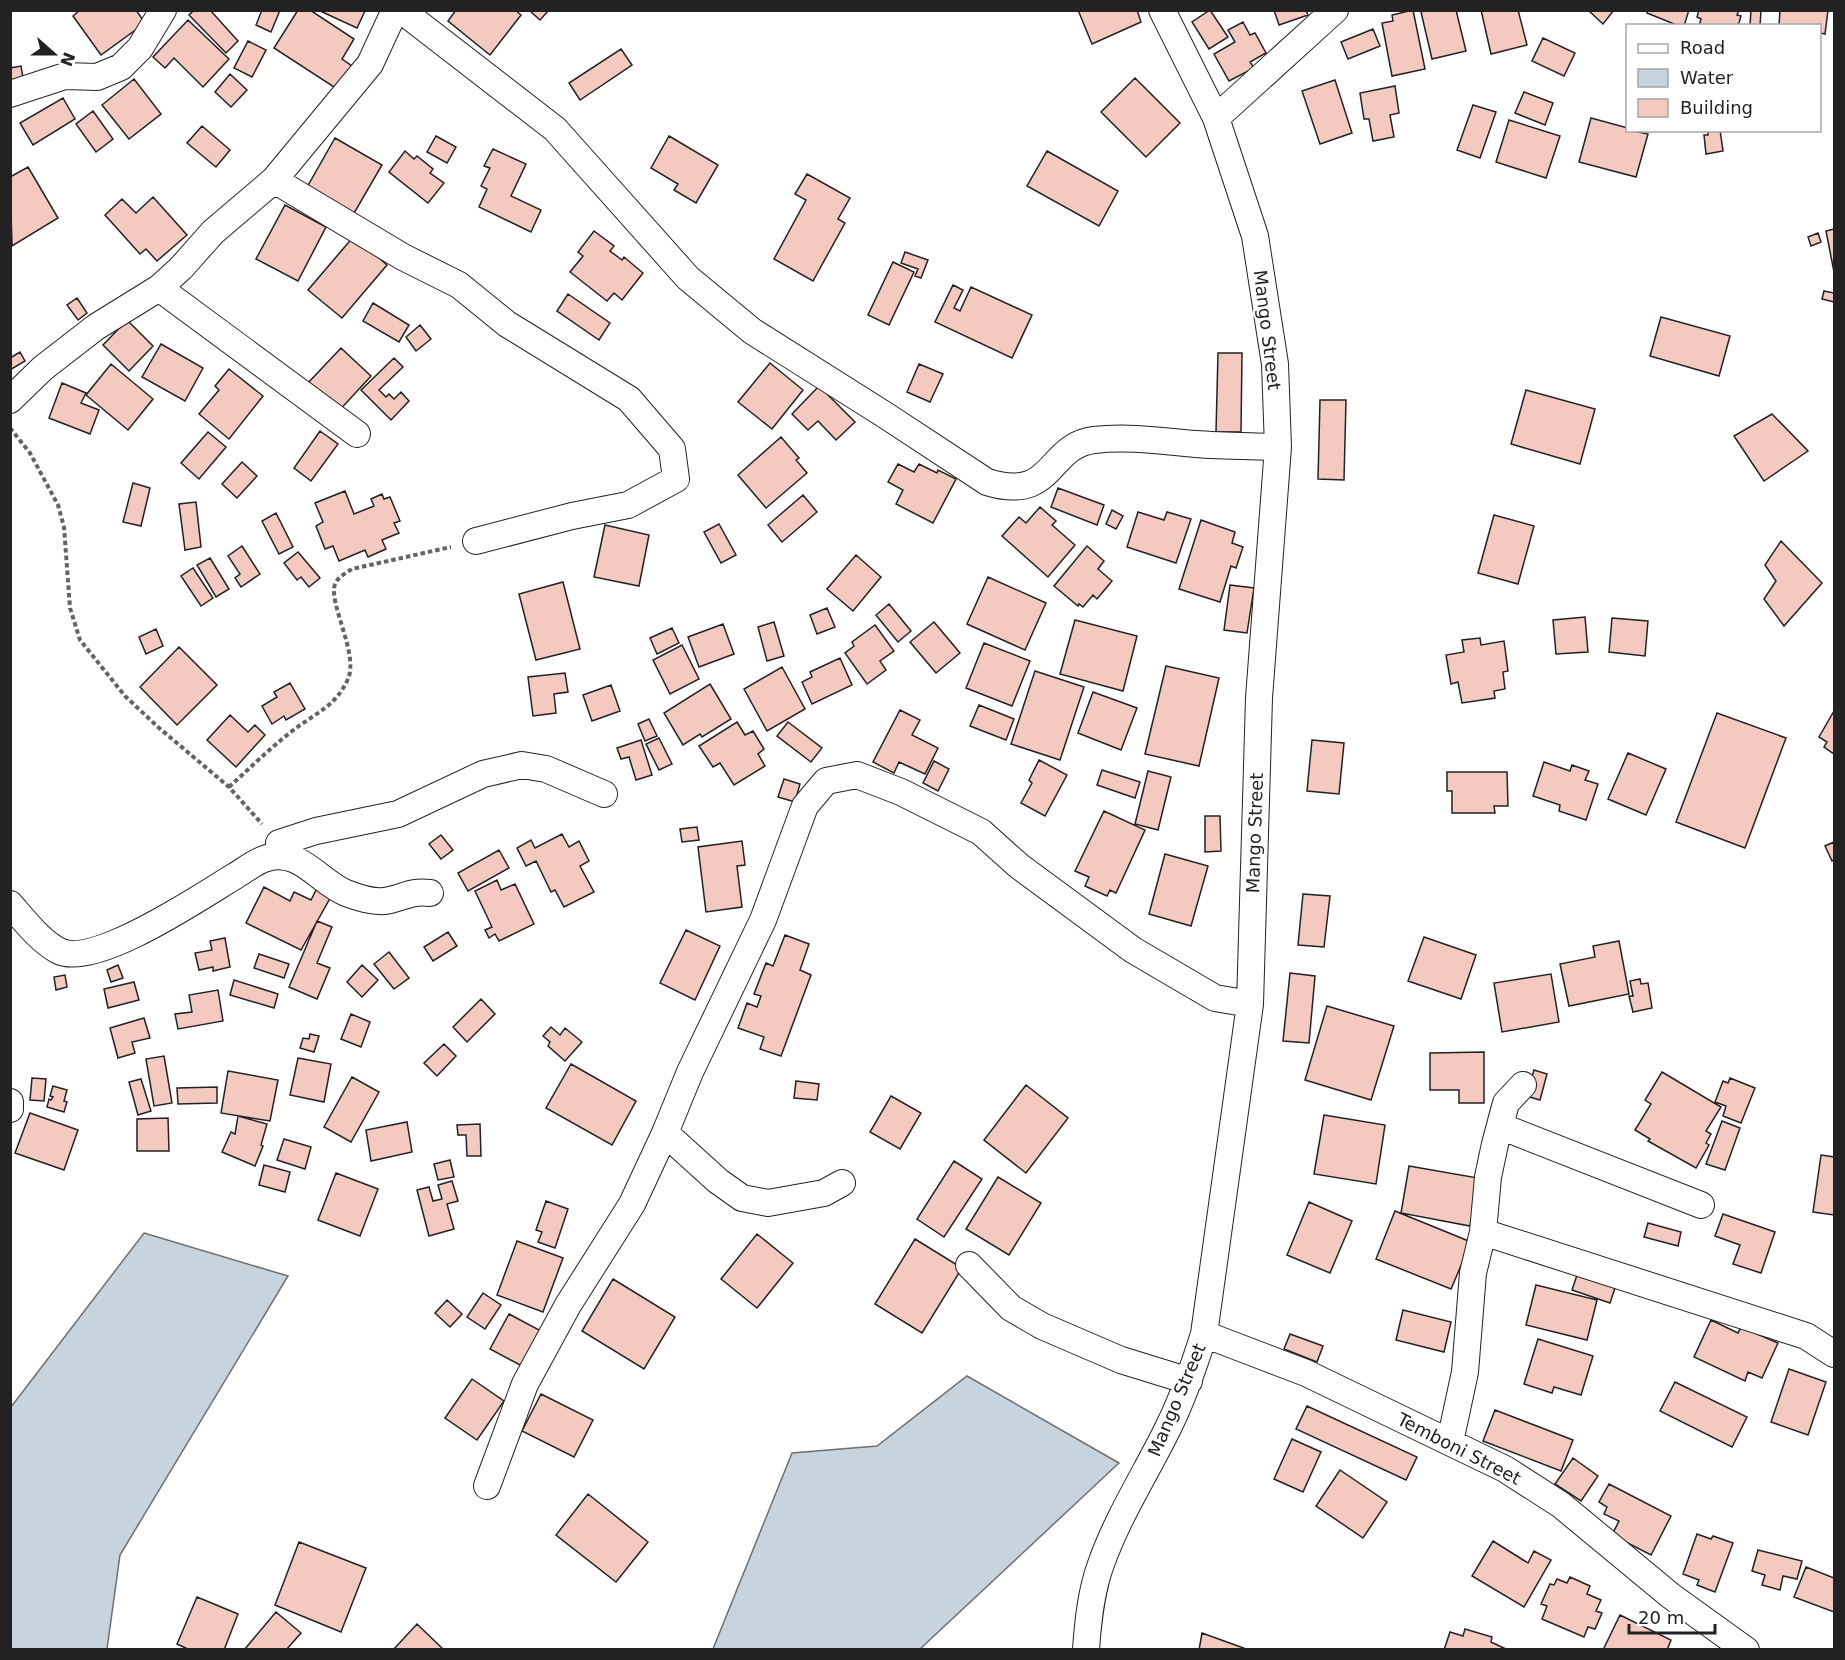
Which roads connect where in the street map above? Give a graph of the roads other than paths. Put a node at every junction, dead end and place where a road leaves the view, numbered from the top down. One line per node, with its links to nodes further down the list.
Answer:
1 (163, 10): 6 (street)
2 (395, 10): 8 (street)
3 (401, 10): 12 (street)
4 (1162, 10): 7 (street, Mango Street)
5 (1335, 10): 7 (street)
6 (10, 94)
7 (1216, 118): 12 (street, Mango Street)
8 (274, 180): 9 (street); 13 (street)
9 (159, 288): 10 (street); 11 (street)
10 (10, 400)
11 (357, 434)
12 (1278, 447): 18 (street, Mango Street)
13 (476, 541)
14 (604, 794): 15 (street)
15 (279, 843)
16 (430, 893): 17 (street)
17 (10, 904)
18 (1250, 1004): 23 (street); 28 (street, Mango Street)
19 (1523, 1084): 22 (street)
20 (10, 1102): 21 (street)
21 (10, 1109)
22 (1500, 1126): 25 (street); 26 (street)
23 (665, 1133): 24 (street); 32 (street)
24 (842, 1183)
25 (1701, 1205)
26 (1483, 1232): 29 (street); 31 (street)
27 (969, 1265): 30 (street)
28 (1204, 1334): 30 (street, Mango Street); 31 (street, Temboni Street)
29 (1834, 1354)
30 (1189, 1381): 33 (street, Mango Street)
31 (1450, 1442): 34 (street, Temboni Street)
32 (487, 1485)
33 (1086, 1650)
34 (1746, 1650)

